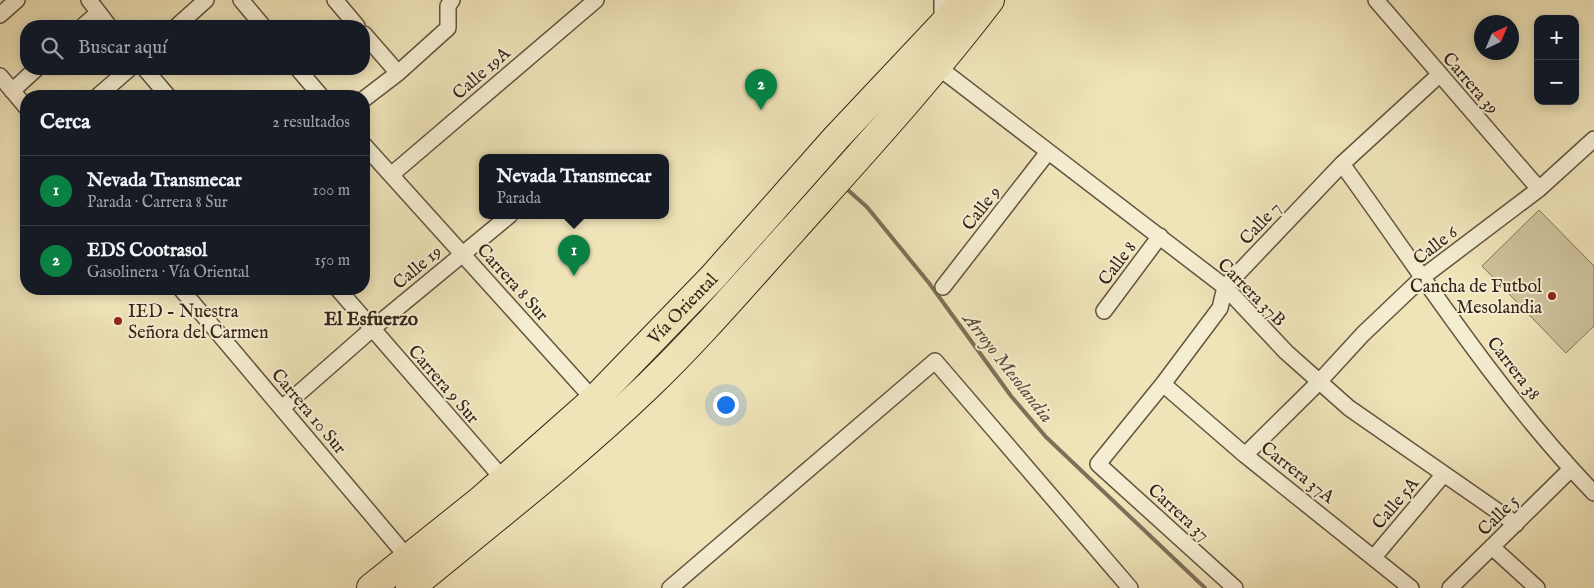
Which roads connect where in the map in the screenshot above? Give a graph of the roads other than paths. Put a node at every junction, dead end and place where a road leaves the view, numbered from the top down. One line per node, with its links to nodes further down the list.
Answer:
1 (17, 0): 13 (street)
2 (89, 0): 12 (street)
3 (206, 0): 16 (street)
4 (241, 0): 17 (street)
5 (335, 0): 18 (street)
6 (452, 0): 22 (street)
7 (596, 0): 39 (street, Calle 19A)
8 (942, 0): 19 (street)
9 (966, 0): 19 (highway, Vía Oriental)
10 (990, 0): 21 (highway, Vía Oriental)
11 (1376, 0): 27 (street, Carrera 39)
12 (98, 12): 14 (street); 15 (street)
13 (0, 15)
14 (89, 20)
15 (104, 20)
16 (184, 20)
17 (258, 20)
18 (352, 20)
19 (942, 27): 53 (highway, Vía Oriental)
20 (370, 41): 22 (street)
21 (938, 67): 37 (street, Carrera 37B); 66 (highway, Vía Oriental)
22 (398, 73): 33 (street)
23 (29, 75): 32 (street)
24 (122, 75): 29 (street)
25 (150, 75): 30 (street)
26 (303, 75): 31 (street)
27 (1439, 75): 38 (street, Calle 7); 40 (street, Carrera 39)
28 (0, 76): 32 (street)
29 (105, 90)
30 (163, 90)
31 (316, 90)
32 (12, 91): 34 (street)
33 (370, 94)
34 (20, 100)
35 (1594, 139): 40 (street, Calle 6)
36 (370, 152): 39 (street, Carrera 8 Sur)
37 (1048, 152): 42 (street, Carrera 37B); 45 (street, Calle 9)
38 (1342, 164): 44 (street, Carrera 38); 46 (street, Calle 7)
39 (391, 175): 43 (street, Carrera 8 Sur)
40 (1539, 189): 44 (street, Calle 6)
41 (505, 219): 43 (street, Calle 19)
42 (1160, 236): 46 (street, Carrera 37B); 49 (street, Calle 8)
43 (463, 253): 50 (street, Calle 19); 53 (street, Carrera 8 Sur)
44 (1424, 276): 51 (street, Calle 6); 57 (street, Carrera 38)
45 (943, 286)
46 (1225, 287): 51 (street, Carrera 37B); 52 (street, Calle 7)
47 (186, 295): 54 (street, Carrera 10 Sur)
48 (343, 295): 50 (street, Carrera 9 Sur)
49 (1104, 312)
50 (372, 328): 54 (street, Calle 19); 59 (street, Carrera 9 Sur)
51 (1318, 383): 55 (street, Calle 6); 58 (street, Carrera 37B)
52 (1164, 384): 55 (street, Carrera 37A); 56 (street, Calle 7)
53 (594, 400): 59 (highway, Vía Oriental)
54 (282, 408): 64 (street, Carrera 10 Sur)
55 (1246, 455): 63 (street, Carrera 37A)
56 (1098, 464): 69 (street, Carrera 37)
57 (1571, 469): 60 (street, Carrera 38); 61 (street, Calle 5)
58 (1444, 474): 61 (street, Carrera 37B); 63 (street, Calle 5A)
59 (504, 480): 64 (highway, Vía Oriental)
60 (1594, 493)
61 (1516, 524): 62 (street, Calle 5)
62 (1492, 547): 71 (street, Calle 5); 72 (street)
63 (1374, 557): 70 (street, Carrera 37A)
64 (408, 558): 65 (highway, Vía Oriental)
65 (371, 588)
66 (411, 588)
67 (670, 588): 68 (street)
68 (1130, 588)
69 (1235, 588)
70 (1411, 588)
71 (1450, 588)
72 (1537, 588)

